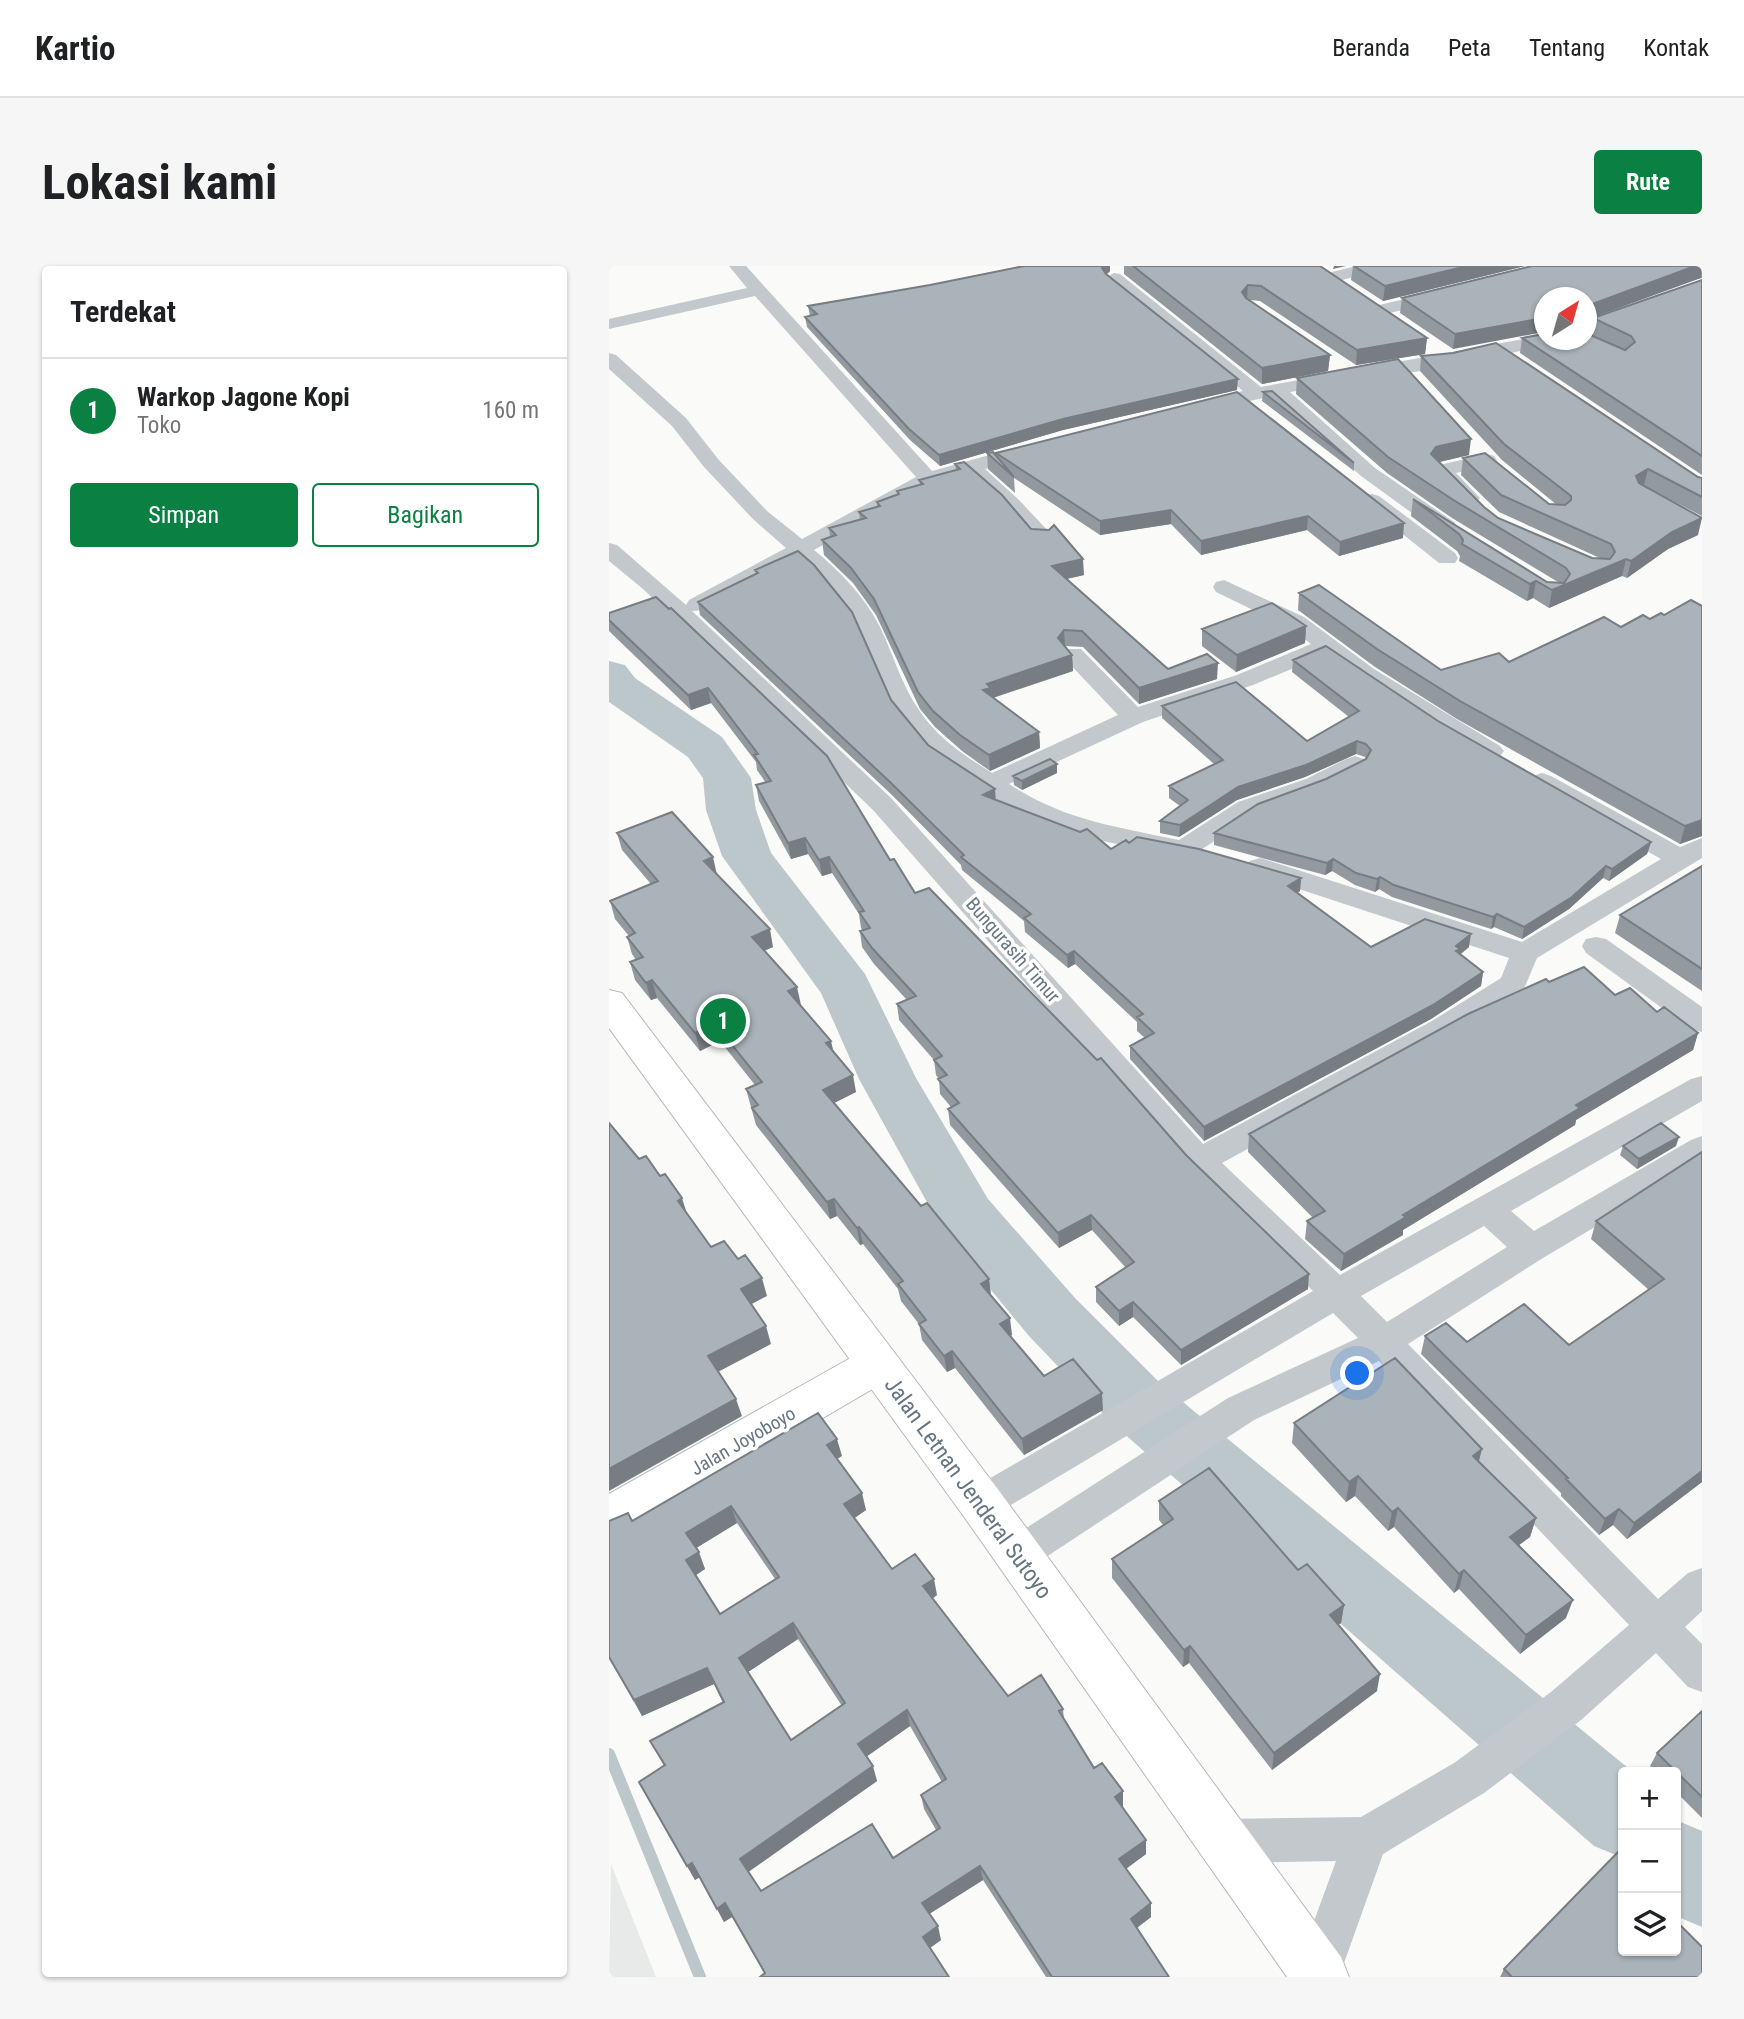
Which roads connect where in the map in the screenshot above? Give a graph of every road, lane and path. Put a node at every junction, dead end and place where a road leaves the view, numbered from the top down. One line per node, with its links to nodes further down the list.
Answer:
1 (737, 266): 8 (street)
2 (1375, 266): 5 (street)
3 (1313, 268): 5 (street)
4 (1114, 278): 25 (street)
5 (1330, 278): 7 (street)
6 (1702, 285): 14 (street)
7 (1350, 289)
8 (759, 290): 11 (street); 12 (street)
9 (1464, 290): 13 (street)
10 (801, 308): 11 (street)
11 (777, 313): 32 (street)
12 (609, 324)
13 (1401, 324)
14 (1597, 333)
15 (1534, 343): 17 (street)
16 (1431, 345): 20 (street)
17 (1497, 350): 20 (street); 21 (street)
18 (609, 359): 37 (street)
19 (1330, 360): 23 (street)
20 (1451, 360): 22 (street)
21 (1518, 363)
22 (1402, 367): 23 (street); 24 (street)
23 (1352, 375): 25 (street)
24 (1418, 383)
25 (1259, 394): 26 (street); 27 (street); 34 (street)
26 (1179, 411)
27 (1264, 414)
28 (1469, 440): 33 (street)
29 (1049, 445): 30 (street)
30 (969, 466): 32 (street); 35 (street)
31 (1338, 473): 38 (street)
32 (928, 479): 37 (street)
33 (1484, 512)
34 (1462, 537)
35 (1042, 538)
36 (609, 550): 40 (street, Bungurasih Timur)
37 (799, 550): 40 (street); 45 (street)
38 (1447, 558)
39 (1224, 587): 41 (street)
40 (680, 614): 56 (street, Bungurasih Timur)
41 (1326, 646): 43 (street); 47 (street)
42 (1073, 654): 43 (street)
43 (1134, 717): 45 (street)
44 (1355, 764): 46 (street)
45 (989, 784): 46 (street)
46 (1184, 849): 48 (street)
47 (1692, 852): 51 (street)
48 (1212, 855)
49 (1237, 862): 51 (street)
50 (1596, 946): 53 (street)
51 (1525, 953): 56 (street)
52 (609, 1002): 61 (main road, Jalan Letnan Jenderal Sutoyo)
53 (1702, 1022)
54 (1702, 1087): 57 (street)
55 (1702, 1148): 58 (street)
56 (1199, 1161): 59 (street, Bungurasih Timur)
57 (1487, 1209): 58 (street); 59 (street)
58 (1531, 1249): 60 (street)
59 (1336, 1294): 60 (street, Bungurasih Timur); 62 (street)
60 (1382, 1343): 63 (street); 68 (street, Bungurasih Timur)
61 (877, 1364): 64 (main road, Jalan Letnan Jenderal Sutoyo); 65 (main road, Jalan Joyoboyo)
62 (1193, 1379): 63 (street); 64 (street)
63 (1228, 1418): 66 (street)
64 (981, 1503): 66 (main road, Jalan Letnan Jenderal Sutoyo)
65 (609, 1518)
66 (1017, 1555): 71 (main road, Jalan Letnan Jenderal Sutoyo)
67 (1702, 1586): 68 (street)
68 (1656, 1627): 69 (street, Bungurasih Timur); 70 (street)
69 (1702, 1673)
70 (1366, 1839): 71 (street); 72 (street)
71 (1223, 1841): 72 (main road, Jalan Letnan Jenderal Sutoyo)
72 (1320, 1975)

